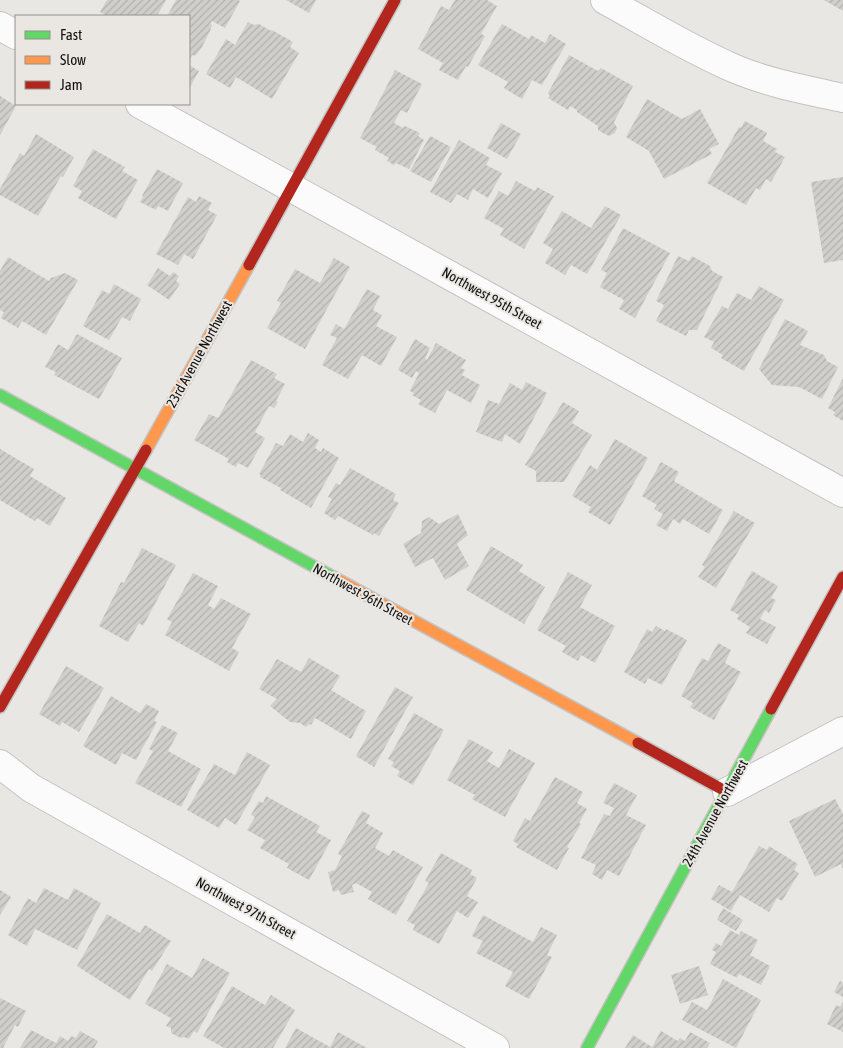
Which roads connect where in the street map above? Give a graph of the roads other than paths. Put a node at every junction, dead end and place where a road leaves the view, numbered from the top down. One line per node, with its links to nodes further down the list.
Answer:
1 (394, 0): 7 (street, 23rd Avenue Northwest)
2 (605, 0): 5 (street)
3 (0, 26): 4 (street)
4 (15, 34)
5 (843, 98)
6 (142, 105): 7 (street, Northwest 95th Street)
7 (291, 187): 9 (street, 23rd Avenue Northwest); 10 (street, Northwest 95th Street)
8 (0, 395): 9 (street, Northwest 96th Street)
9 (135, 470): 12 (street, 23rd Avenue Northwest); 15 (street, Northwest 96th Street)
10 (843, 494)
11 (843, 577): 15 (street, 24th Avenue Northwest)
12 (0, 707)
13 (843, 731): 15 (street)
14 (0, 764): 16 (street, Northwest 97th Street)
15 (726, 792): 17 (street, 24th Avenue Northwest)
16 (495, 1048)
17 (587, 1048)

